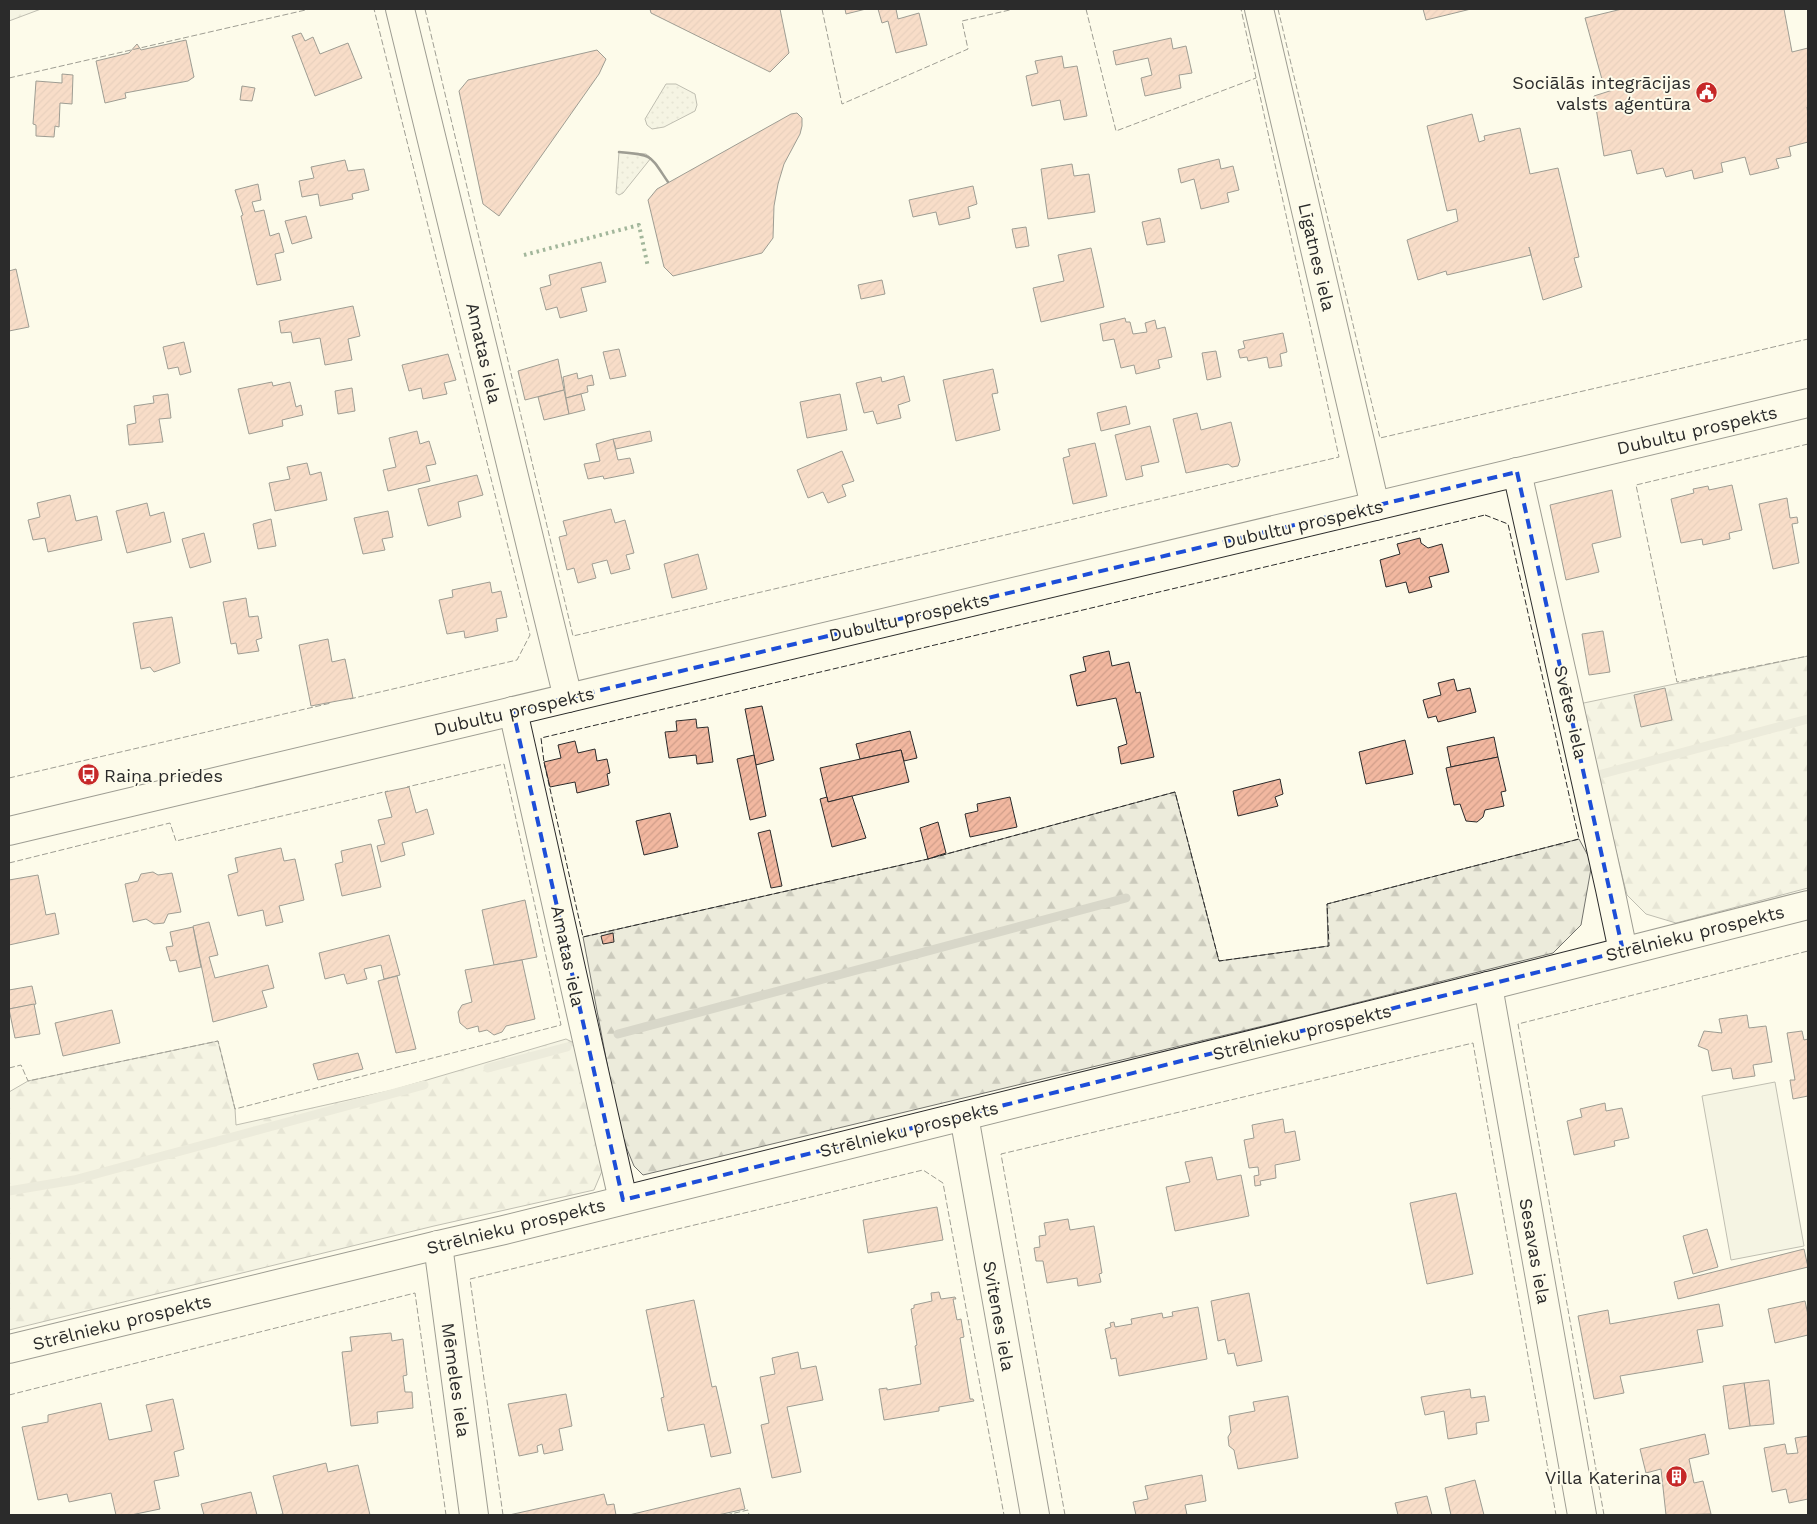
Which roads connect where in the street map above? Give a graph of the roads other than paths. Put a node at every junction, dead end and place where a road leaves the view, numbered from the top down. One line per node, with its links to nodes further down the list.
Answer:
1 (400, 9): 6 (main road, Amatas iela)
2 (1259, 9): 5 (main road, Līgatnes iela)
3 (1808, 403): 4 (main road, Dubultu prospekts)
4 (1517, 472): 5 (main road, Dubultu prospekts); 10 (main road, Svētes iela)
5 (1375, 506): 6 (main road, Dubultu prospekts)
6 (568, 698): 7 (main road, Dubultu prospekts)
7 (514, 711): 8 (main road, Dubultu prospekts); 13 (main road, Amatas iela)
8 (9, 831)
9 (1808, 905): 10 (main road, Strēlnieku prospekts)
10 (1623, 951): 11 (main road, Strēlnieku prospekts)
11 (1488, 986): 12 (main road, Strēlnieku prospekts); 18 (main road, Sesavas iela)
12 (964, 1116): 13 (main road, Strēlnieku prospekts); 17 (main road, Svitenes iela)
13 (623, 1200): 14 (main road, Strēlnieku prospekts)
14 (438, 1245): 15 (main road, Strēlnieku prospekts); 16 (main road, Mēmeles iela)
15 (9, 1349)
16 (474, 1515)
17 (1034, 1515)
18 (1582, 1515)

